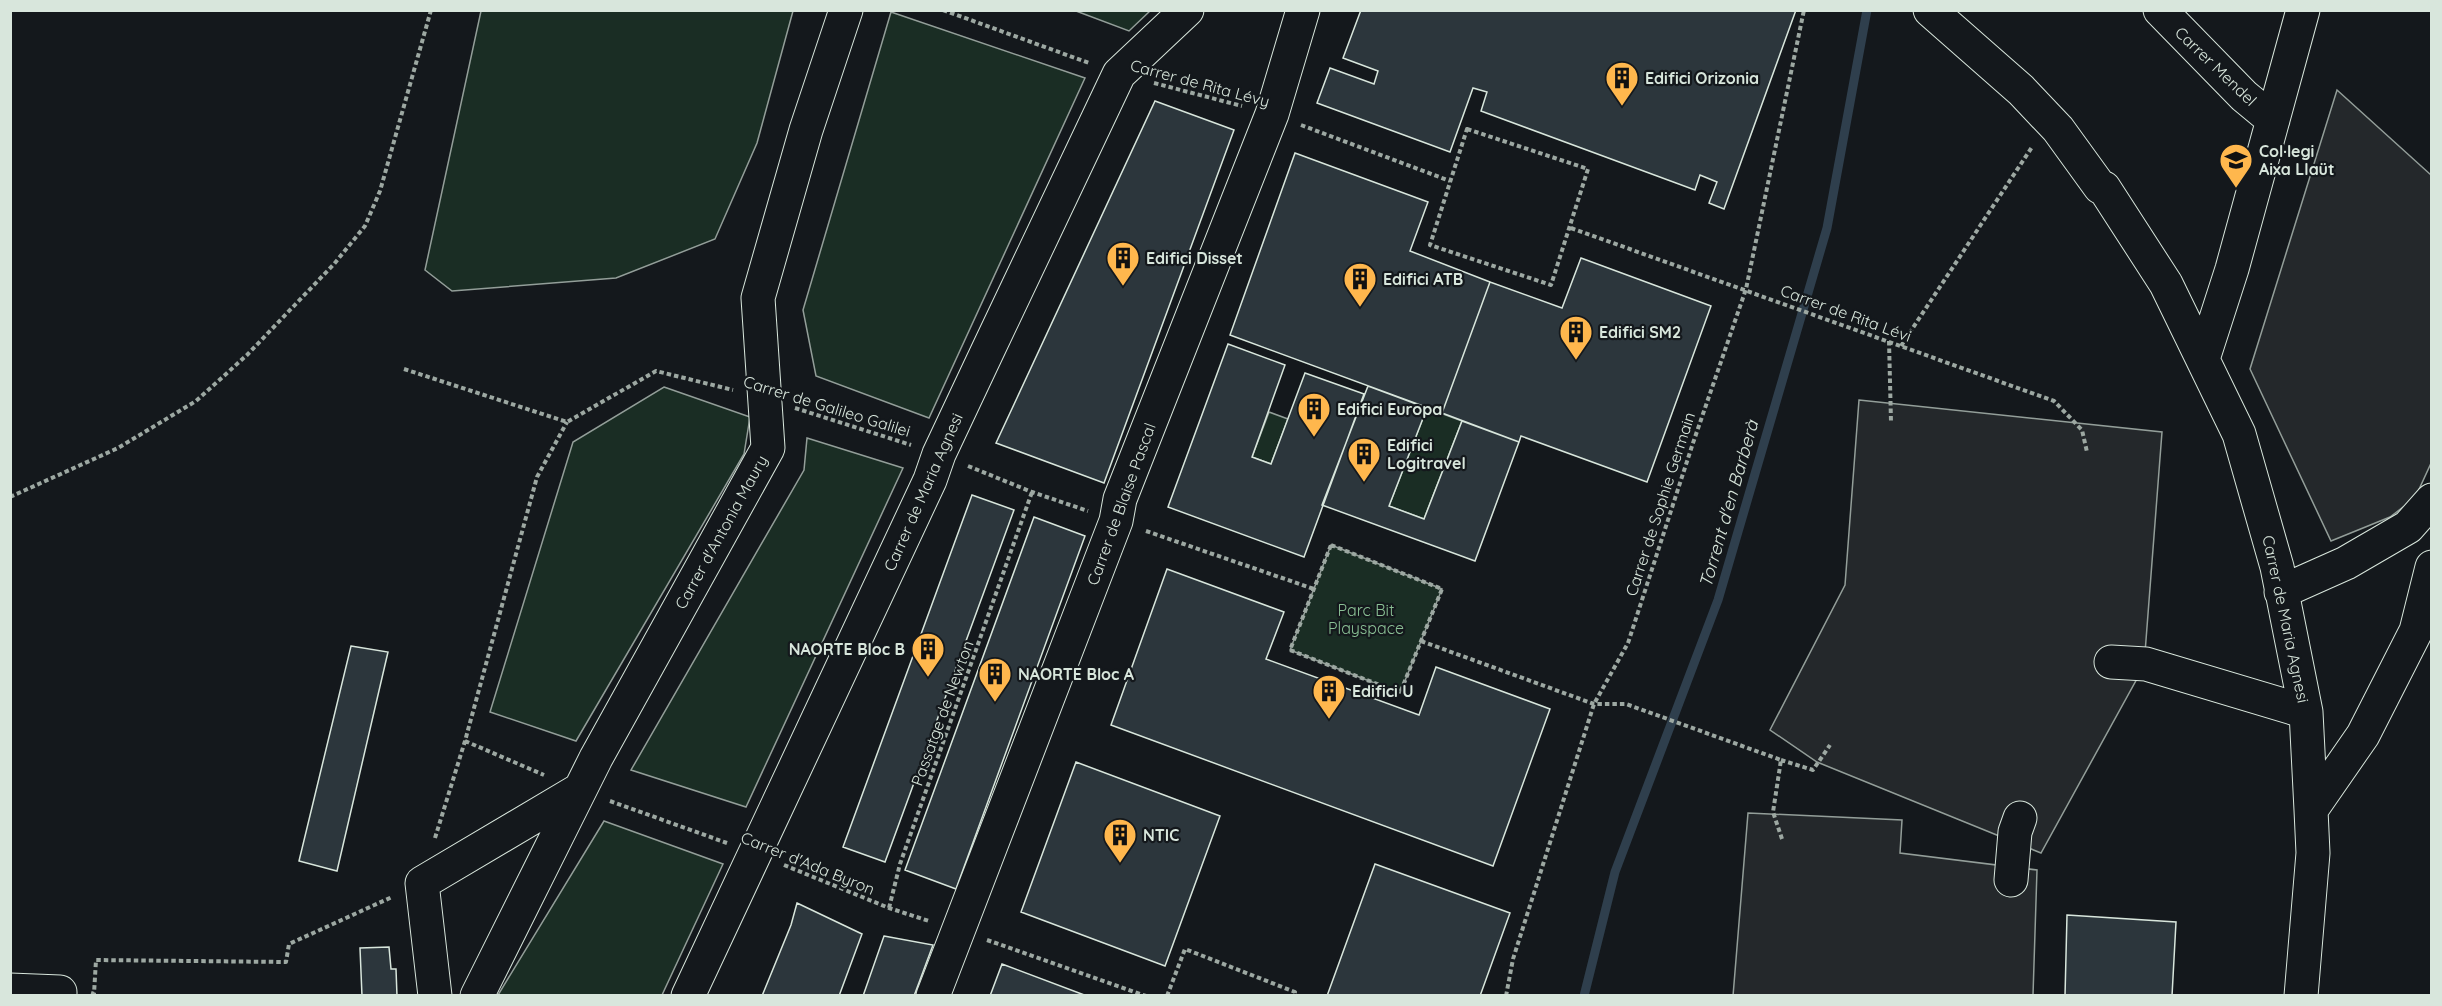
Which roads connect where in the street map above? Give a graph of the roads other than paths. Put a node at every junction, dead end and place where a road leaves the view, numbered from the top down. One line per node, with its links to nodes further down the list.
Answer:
1 (846, 10): 14 (street, Carrer d'Antonia Maury)
2 (1187, 10): 22 (street, Carrer de Maria Agnesi)
3 (1304, 10): 23 (street, Carrer de Blaise Pascal)
4 (1930, 10): 8 (street, Carrer de Maria Agnesi)
5 (2160, 10): 7 (street, Carrer Mendel)
6 (2303, 10): 7 (street)
7 (2273, 120): 8 (street)
8 (2203, 359): 11 (street, Carrer de Maria Agnesi)
9 (2432, 500): 11 (street)
10 (2432, 567): 15 (street)
11 (2281, 592): 13 (street, Carrer de Maria Agnesi)
12 (2111, 662): 13 (street)
13 (2306, 712): 15 (street, Carrer de Maria Agnesi)
14 (579, 790): 20 (street); 21 (street, Carrer d'Antonia Maury)
15 (2311, 810): 24 (street, Carrer de Maria Agnesi)
16 (2020, 818): 17 (street)
17 (2011, 880)
18 (10, 990): 19 (street)
19 (60, 994)
20 (435, 996)
21 (477, 996)
22 (688, 996)
23 (933, 996)
24 (2301, 996)

